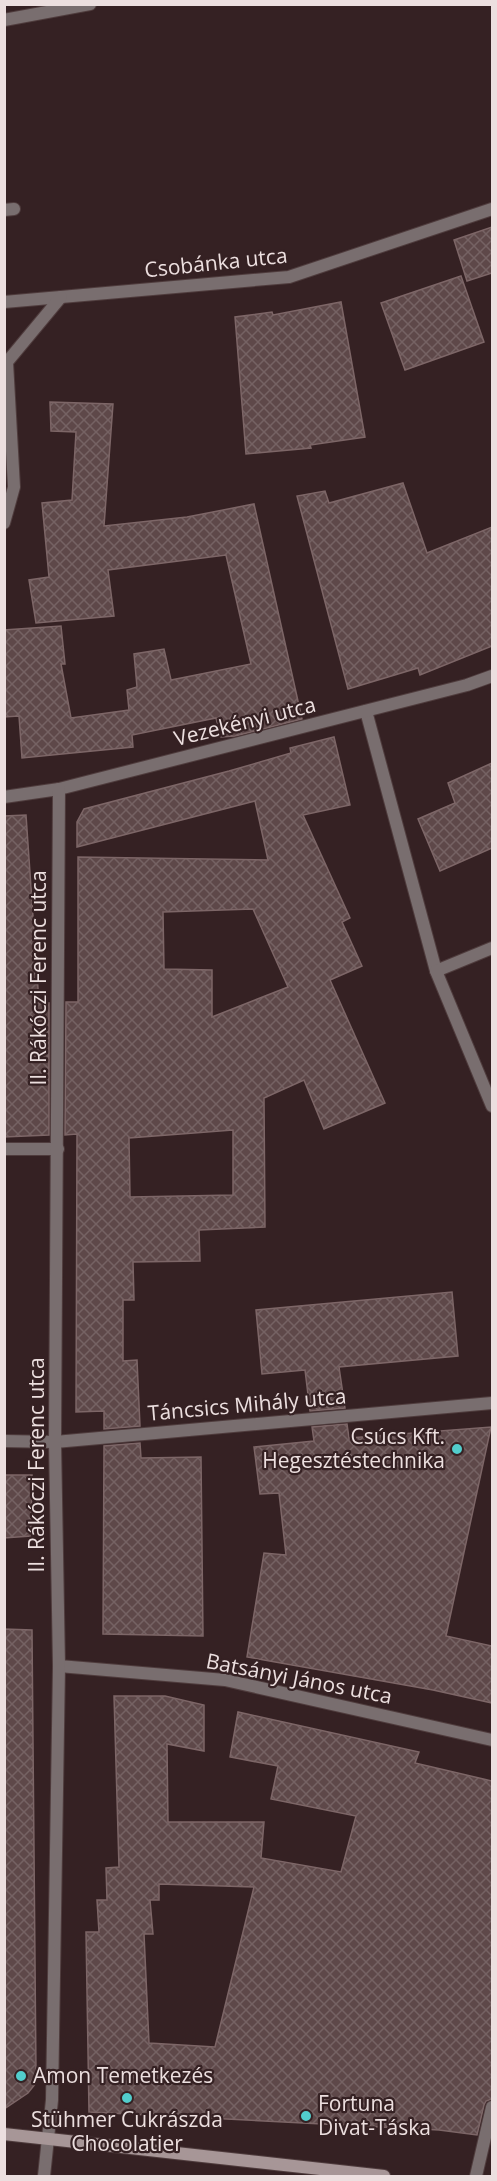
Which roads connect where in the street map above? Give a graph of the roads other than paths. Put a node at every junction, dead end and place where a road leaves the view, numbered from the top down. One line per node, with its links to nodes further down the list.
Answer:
1 (90, 4): 2 (street)
2 (4, 20)
3 (492, 209): 4 (street, Csobánka utca)
4 (61, 297): 5 (street, Csobánka utca); 6 (street)
5 (4, 302)
6 (6, 361): 7 (street)
7 (9, 488): 8 (street)
8 (4, 523)
9 (492, 676): 10 (street, Vezekényi utca)
10 (366, 711): 11 (street, Vezekényi utca); 14 (street)
11 (59, 789): 12 (street, Vezekényi utca); 17 (street, II. Rákóczi Ferenc utca)
12 (4, 797)
13 (492, 948): 14 (street)
14 (436, 971): 15 (street)
15 (492, 1106)
16 (4, 1149): 17 (street)
17 (58, 1149): 20 (street, II. Rákóczi Ferenc utca)
18 (492, 1403): 20 (street, Táncsics Mihály utca)
19 (4, 1441): 20 (street, Táncsics Mihály utca)
20 (55, 1442): 21 (street, II. Rákóczi Ferenc utca)
21 (59, 1666): 22 (street, Batsányi János utca); 25 (street, II. Rákóczi Ferenc utca)
22 (492, 1740)
23 (492, 2107): 28 (street)
24 (4, 2134): 25 (main road)
25 (49, 2139): 26 (street, II. Rákóczi Ferenc utca); 27 (main road)
26 (44, 2176)
27 (384, 2176)
28 (476, 2176)

